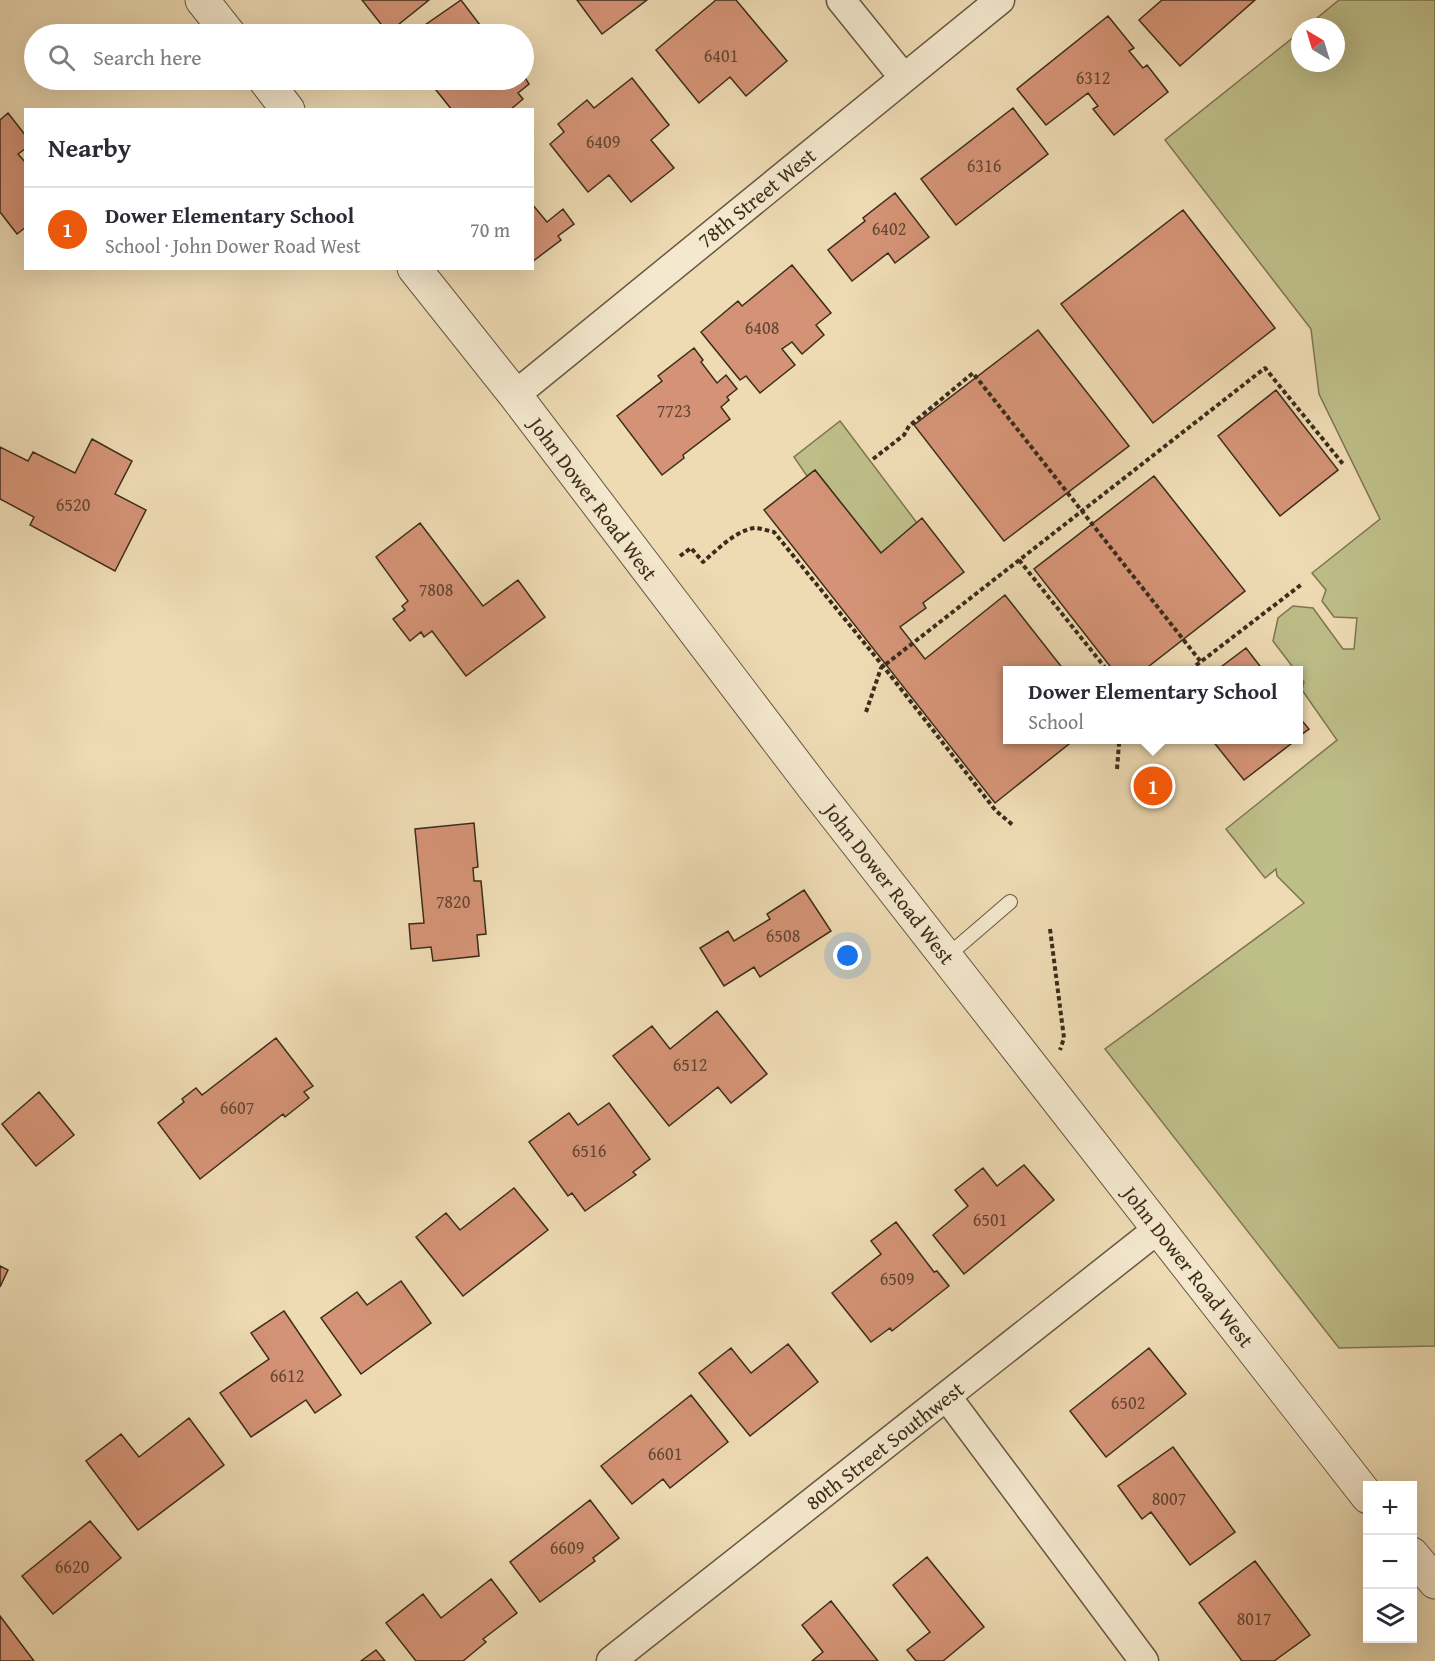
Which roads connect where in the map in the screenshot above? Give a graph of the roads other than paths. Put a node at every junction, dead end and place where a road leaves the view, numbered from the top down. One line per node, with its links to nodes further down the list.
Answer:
1 (202, 0): 4 (street)
2 (842, 0): 5 (street)
3 (1000, 0): 5 (street, 78th Street West)
4 (221, 24)
5 (904, 78): 9 (street, 78th Street West)
6 (273, 90): 7 (street)
7 (286, 108)
8 (416, 270): 9 (street, John Dower Road West)
9 (515, 395): 11 (street, John Dower Road West)
10 (1010, 902): 11 (lane)
11 (946, 957): 12 (street, John Dower Road West)
12 (1158, 1228): 13 (street, 80th Street Southwest); 14 (street, John Dower Road West)
13 (947, 1398): 17 (street, 80th Street Southwest); 18 (street)
14 (1363, 1491)
15 (1417, 1559): 16 (street)
16 (1435, 1582)
17 (611, 1661)
18 (1144, 1661)

